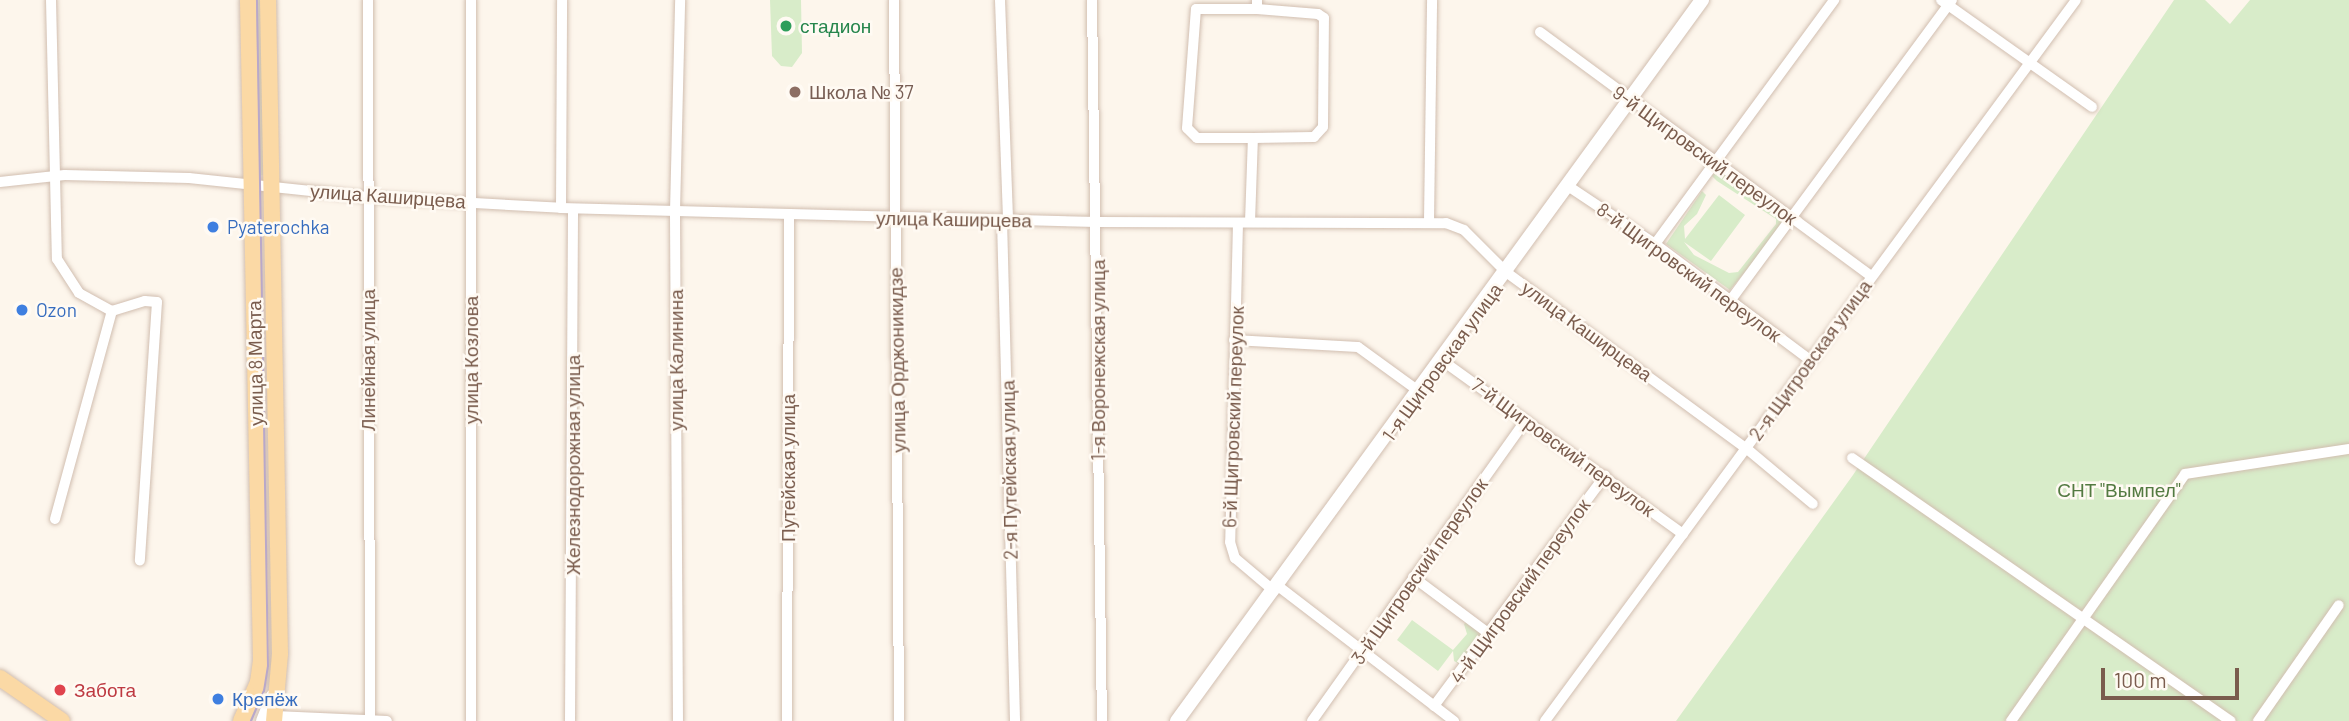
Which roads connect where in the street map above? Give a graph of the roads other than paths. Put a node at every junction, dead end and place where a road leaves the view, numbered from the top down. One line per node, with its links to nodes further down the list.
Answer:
1 (51, 0): 23 (street)
2 (248, 0): 25 (main road, улица 8 Марта)
3 (268, 0): 26 (main road, улица 8 Марта)
4 (368, 0): 28 (street, Линейная улица)
5 (471, 0): 29 (street, улица Козлова)
6 (562, 0): 30 (street)
7 (680, 0): 32 (street, улица Калинина)
8 (894, 0): 34 (street, улица Орджоникидзе)
9 (1000, 0): 36 (street, 2-я Путейская улица)
10 (1091, 0): 38 (street, 1-я Воронежская улица)
11 (1432, 0): 37 (street)
12 (1702, 0): 19 (street, 1-я Щигровская улица)
13 (1835, 0): 22 (street)
14 (2076, 0): 18 (street, 2-я Щигровская улица)
15 (1947, 2): 18 (street); 35 (street)
16 (1257, 4): 21 (street); 21 (street)
17 (1540, 32): 19 (street, 9-й Щигровский переулок)
18 (2028, 64): 20 (street); 43 (street, 2-я Щигровская улица)
19 (1630, 101): 22 (street, 9-й Щигровский переулок); 27 (street, 1-я Щигровская улица)
20 (2092, 107)
21 (1253, 138): 39 (street)
22 (1715, 161): 35 (street, 9-й Щигровский переулок); 41 (street)
23 (53, 177): 24 (street, улица Каширцева); 25 (street, улица Каширцева); 45 (street)
24 (0, 182)
25 (252, 182): 26 (street, улица Каширцева); 70 (main road, улица 8 Марта)
26 (271, 186): 28 (street, улица Каширцева); 67 (main road, улица 8 Марта)
27 (1568, 186): 41 (street, 8-й Щигровский переулок); 42 (street, 1-я Щигровская улица)
28 (367, 197): 29 (street, улица Каширцева); 68 (street, Линейная улица)
29 (472, 202): 30 (street, улица Каширцева); 72 (street, улица Козлова)
30 (561, 208): 31 (street, улица Каширцева)
31 (573, 209): 32 (street, улица Каширцева); 73 (street, Железнодорожная улица)
32 (675, 211): 33 (street, улица Каширцева); 74 (street, улица Калинина)
33 (789, 214): 34 (street, улица Каширцева); 75 (street, Путейская улица)
34 (896, 217): 36 (street, улица Каширцева); 76 (street, улица Орджоникидзе)
35 (1792, 218): 43 (street, 9-й Щигровский переулок); 44 (street)
36 (1005, 220): 38 (street, улица Каширцева); 77 (street, 2-я Путейская улица)
37 (1429, 220): 39 (street, улица Каширцева); 42 (street, улица Каширцева)
38 (1097, 222): 40 (street, улица Каширцева); 78 (street, 1-я Воронежская улица)
39 (1250, 222): 40 (street, улица Каширцева)
40 (1238, 223): 46 (street, 6-й Щигровский переулок)
41 (1655, 244): 44 (street, 8-й Щигровский переулок)
42 (1506, 272): 48 (street, 1-я Щигровская улица); 51 (street, улица Каширцева)
43 (1871, 276): 47 (street, 2-я Щигровская улица)
44 (1730, 300): 47 (street, 8-й Щигровский переулок)
45 (112, 311): 56 (street); 58 (street)
46 (1234, 340): 49 (street); 60 (street, 6-й Щигровский переулок)
47 (1810, 360): 51 (street, 2-я Щигровская улица)
48 (1443, 361): 49 (street, 1-я Щигровская улица); 50 (street, 7-й Щигровский переулок)
49 (1420, 392): 60 (street, 1-я Щигровская улица)
50 (1526, 420): 54 (street, 7-й Щигровский переулок); 59 (street, 3-й Щигровский переулок)
51 (1746, 447): 55 (street, улица Каширцева); 57 (street, 2-я Щигровская улица)
52 (2349, 449): 62 (street)
53 (1852, 458): 62 (street)
54 (1605, 476): 57 (street, 7-й Щигровский переулок); 63 (street, 4-й Щигровский переулок)
55 (1814, 504)
56 (55, 519)
57 (1683, 534): 82 (street, 2-я Щигровская улица)
58 (140, 560)
59 (1413, 577): 63 (street); 64 (street, 3-й Щигровский переулок)
60 (1276, 589): 64 (street, 6-й Щигровский переулок); 79 (street, 1-я Щигровская улица)
61 (2339, 605): 85 (street)
62 (2083, 619): 83 (street); 84 (street)
63 (1488, 633): 66 (street, 4-й Щигровский переулок)
64 (1363, 649): 66 (street, 6-й Щигровский переулок); 80 (street, 3-й Щигровский переулок)
65 (0, 678): 69 (main road)
66 (1434, 706): 81 (street, 6-й Щигровский переулок)
67 (271, 719): 68 (street)
68 (370, 720): 71 (street)
69 (62, 721)
70 (240, 721)
71 (387, 721)
72 (471, 721)
73 (570, 721)
74 (678, 721)
75 (787, 721)
76 (899, 721)
77 (1014, 721)
78 (1102, 721)
79 (1177, 721)
80 (1312, 721)
81 (1454, 721)
82 (1545, 721)
83 (2011, 721)
84 (2231, 721)
85 (2258, 721)

